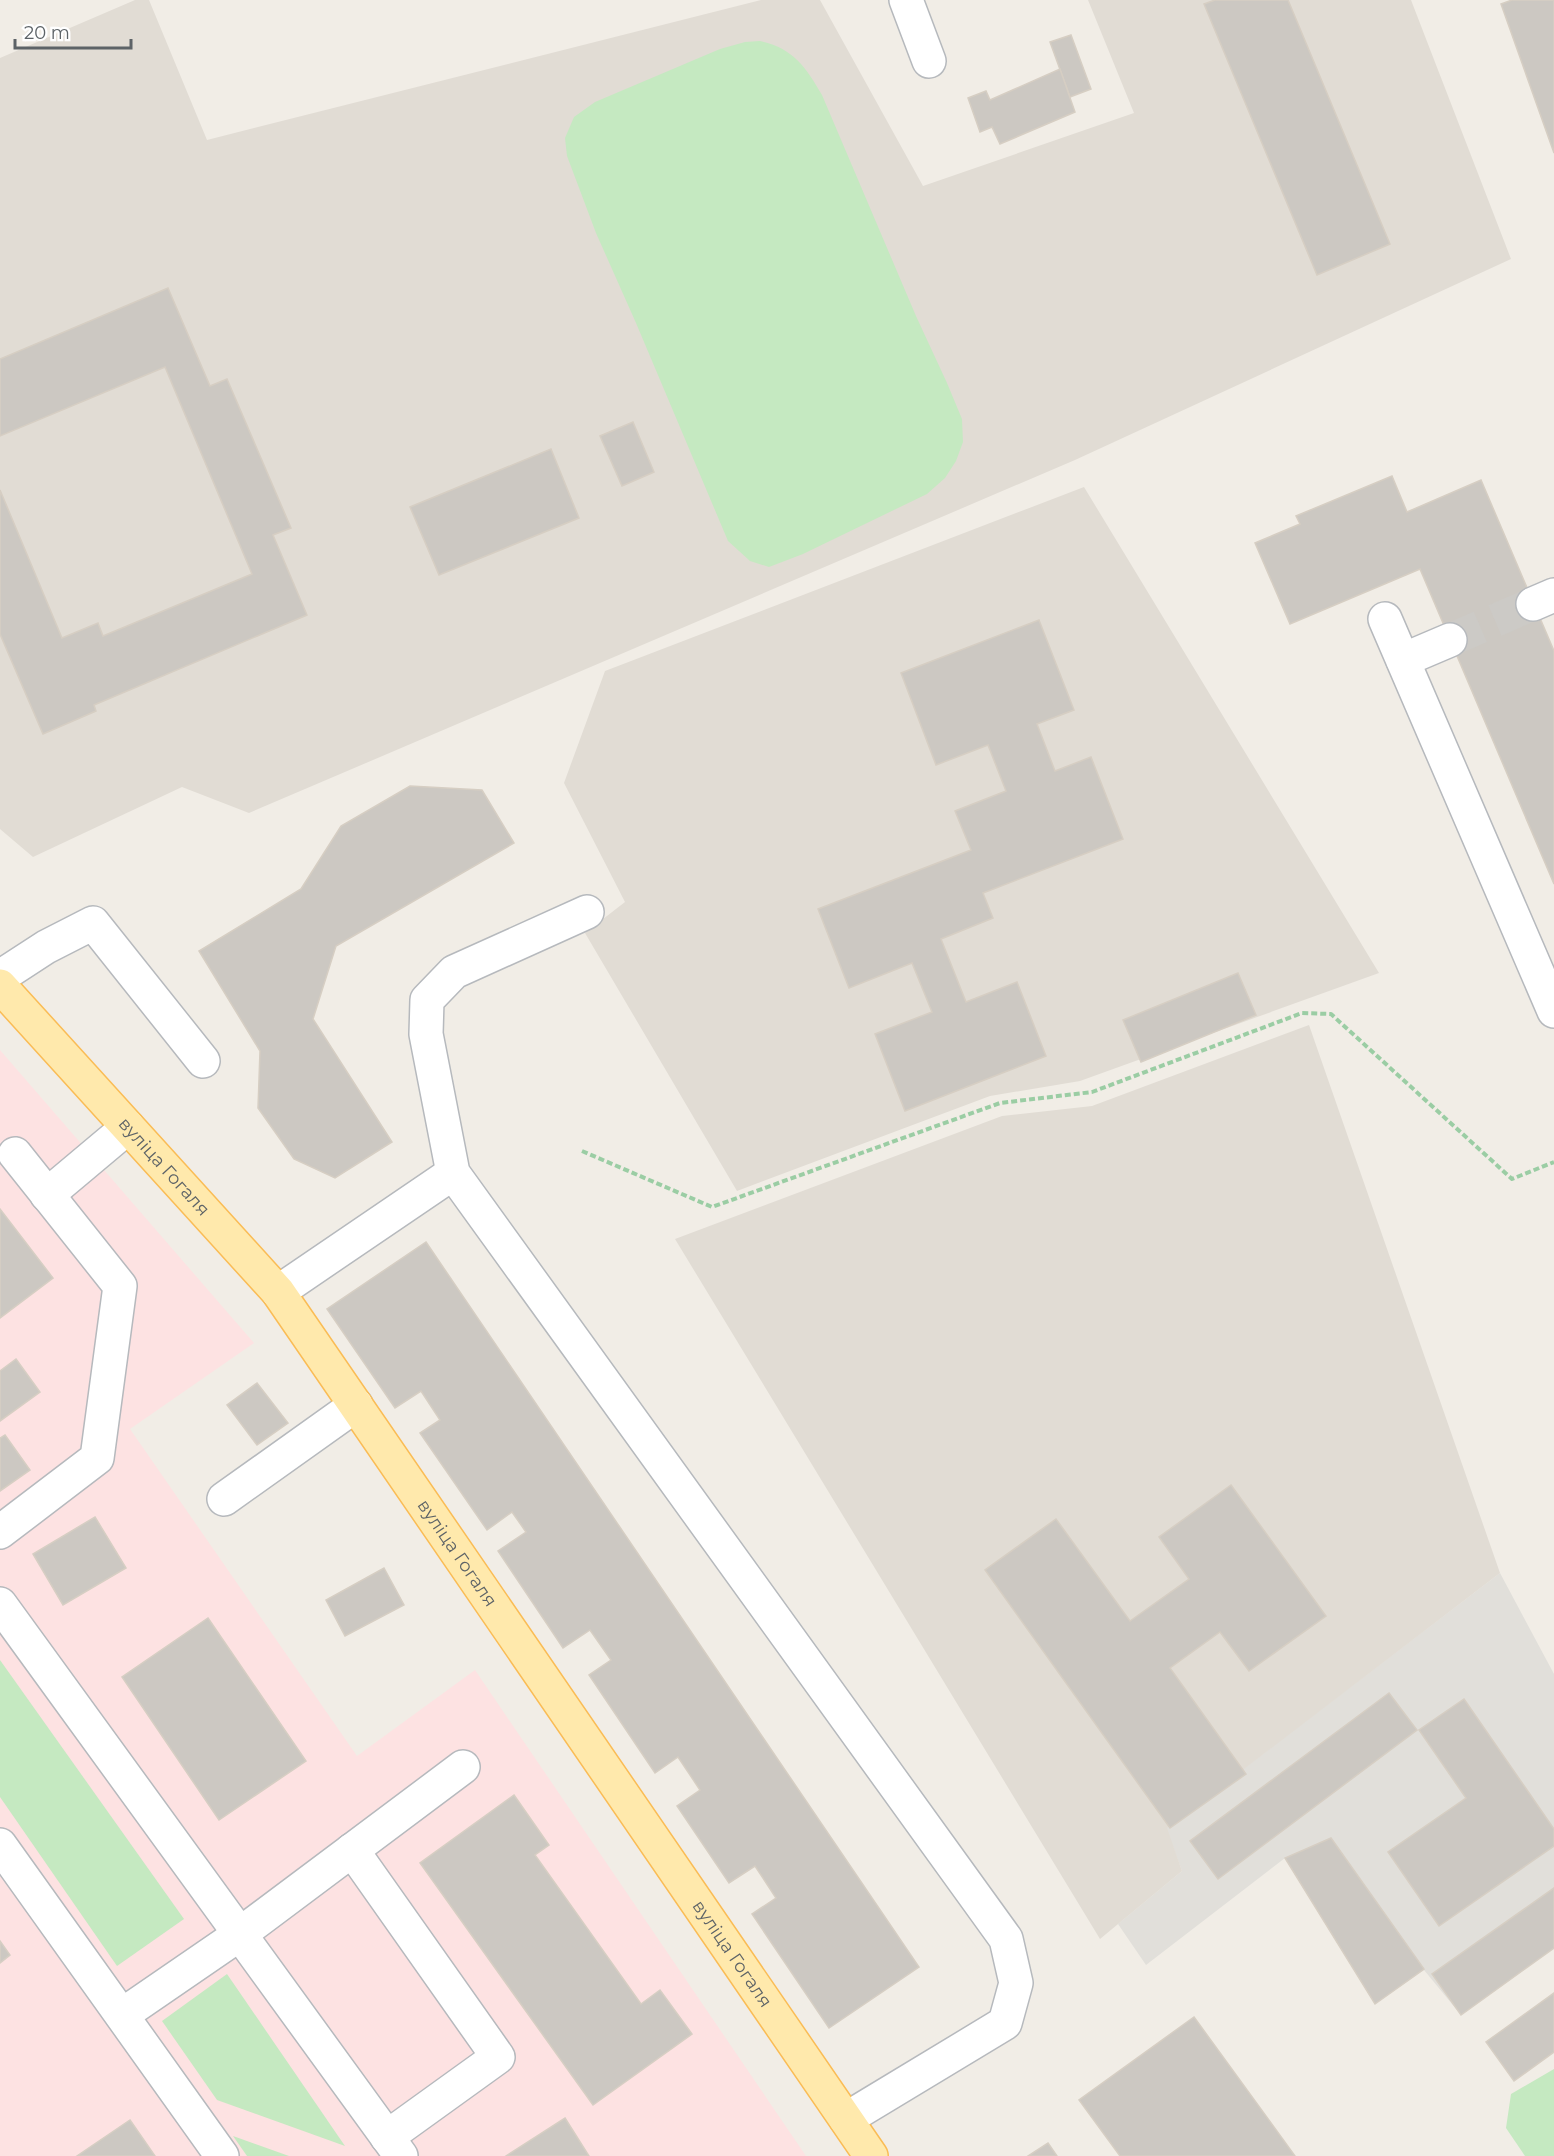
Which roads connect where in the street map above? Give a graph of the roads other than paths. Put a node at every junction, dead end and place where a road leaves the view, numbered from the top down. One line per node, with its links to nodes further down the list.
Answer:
1 (906, 0): 2 (lane)
2 (929, 61)
3 (1385, 619): 5 (lane)
4 (1450, 640): 5 (lane)
5 (1403, 660): 9 (lane)
6 (587, 912): 13 (lane)
7 (0, 977): 10 (lane)
8 (0, 986): 11 (main road, вуліца Гогаля)
9 (1554, 1011)
10 (202, 1061)
11 (129, 1127): 14 (lane); 15 (main road, вуліца Гогаля)
12 (15, 1154): 14 (lane)
13 (453, 1173): 15 (lane); 25 (lane)
14 (47, 1194): 18 (lane)
15 (278, 1292): 16 (main road, вуліца Гогаля)
16 (356, 1405): 17 (lane); 25 (main road, вуліца Гогаля)
17 (224, 1499)
18 (0, 1532)
19 (0, 1604): 23 (lane)
20 (463, 1767): 22 (lane)
21 (0, 1845): 24 (lane)
22 (352, 1850): 23 (lane); 26 (lane)
23 (240, 1934): 24 (lane); 26 (lane)
24 (122, 2015): 27 (lane)
25 (846, 2119): 28 (main road, вуліца Гогаля)
26 (394, 2146)
27 (222, 2156)
28 (871, 2156)

